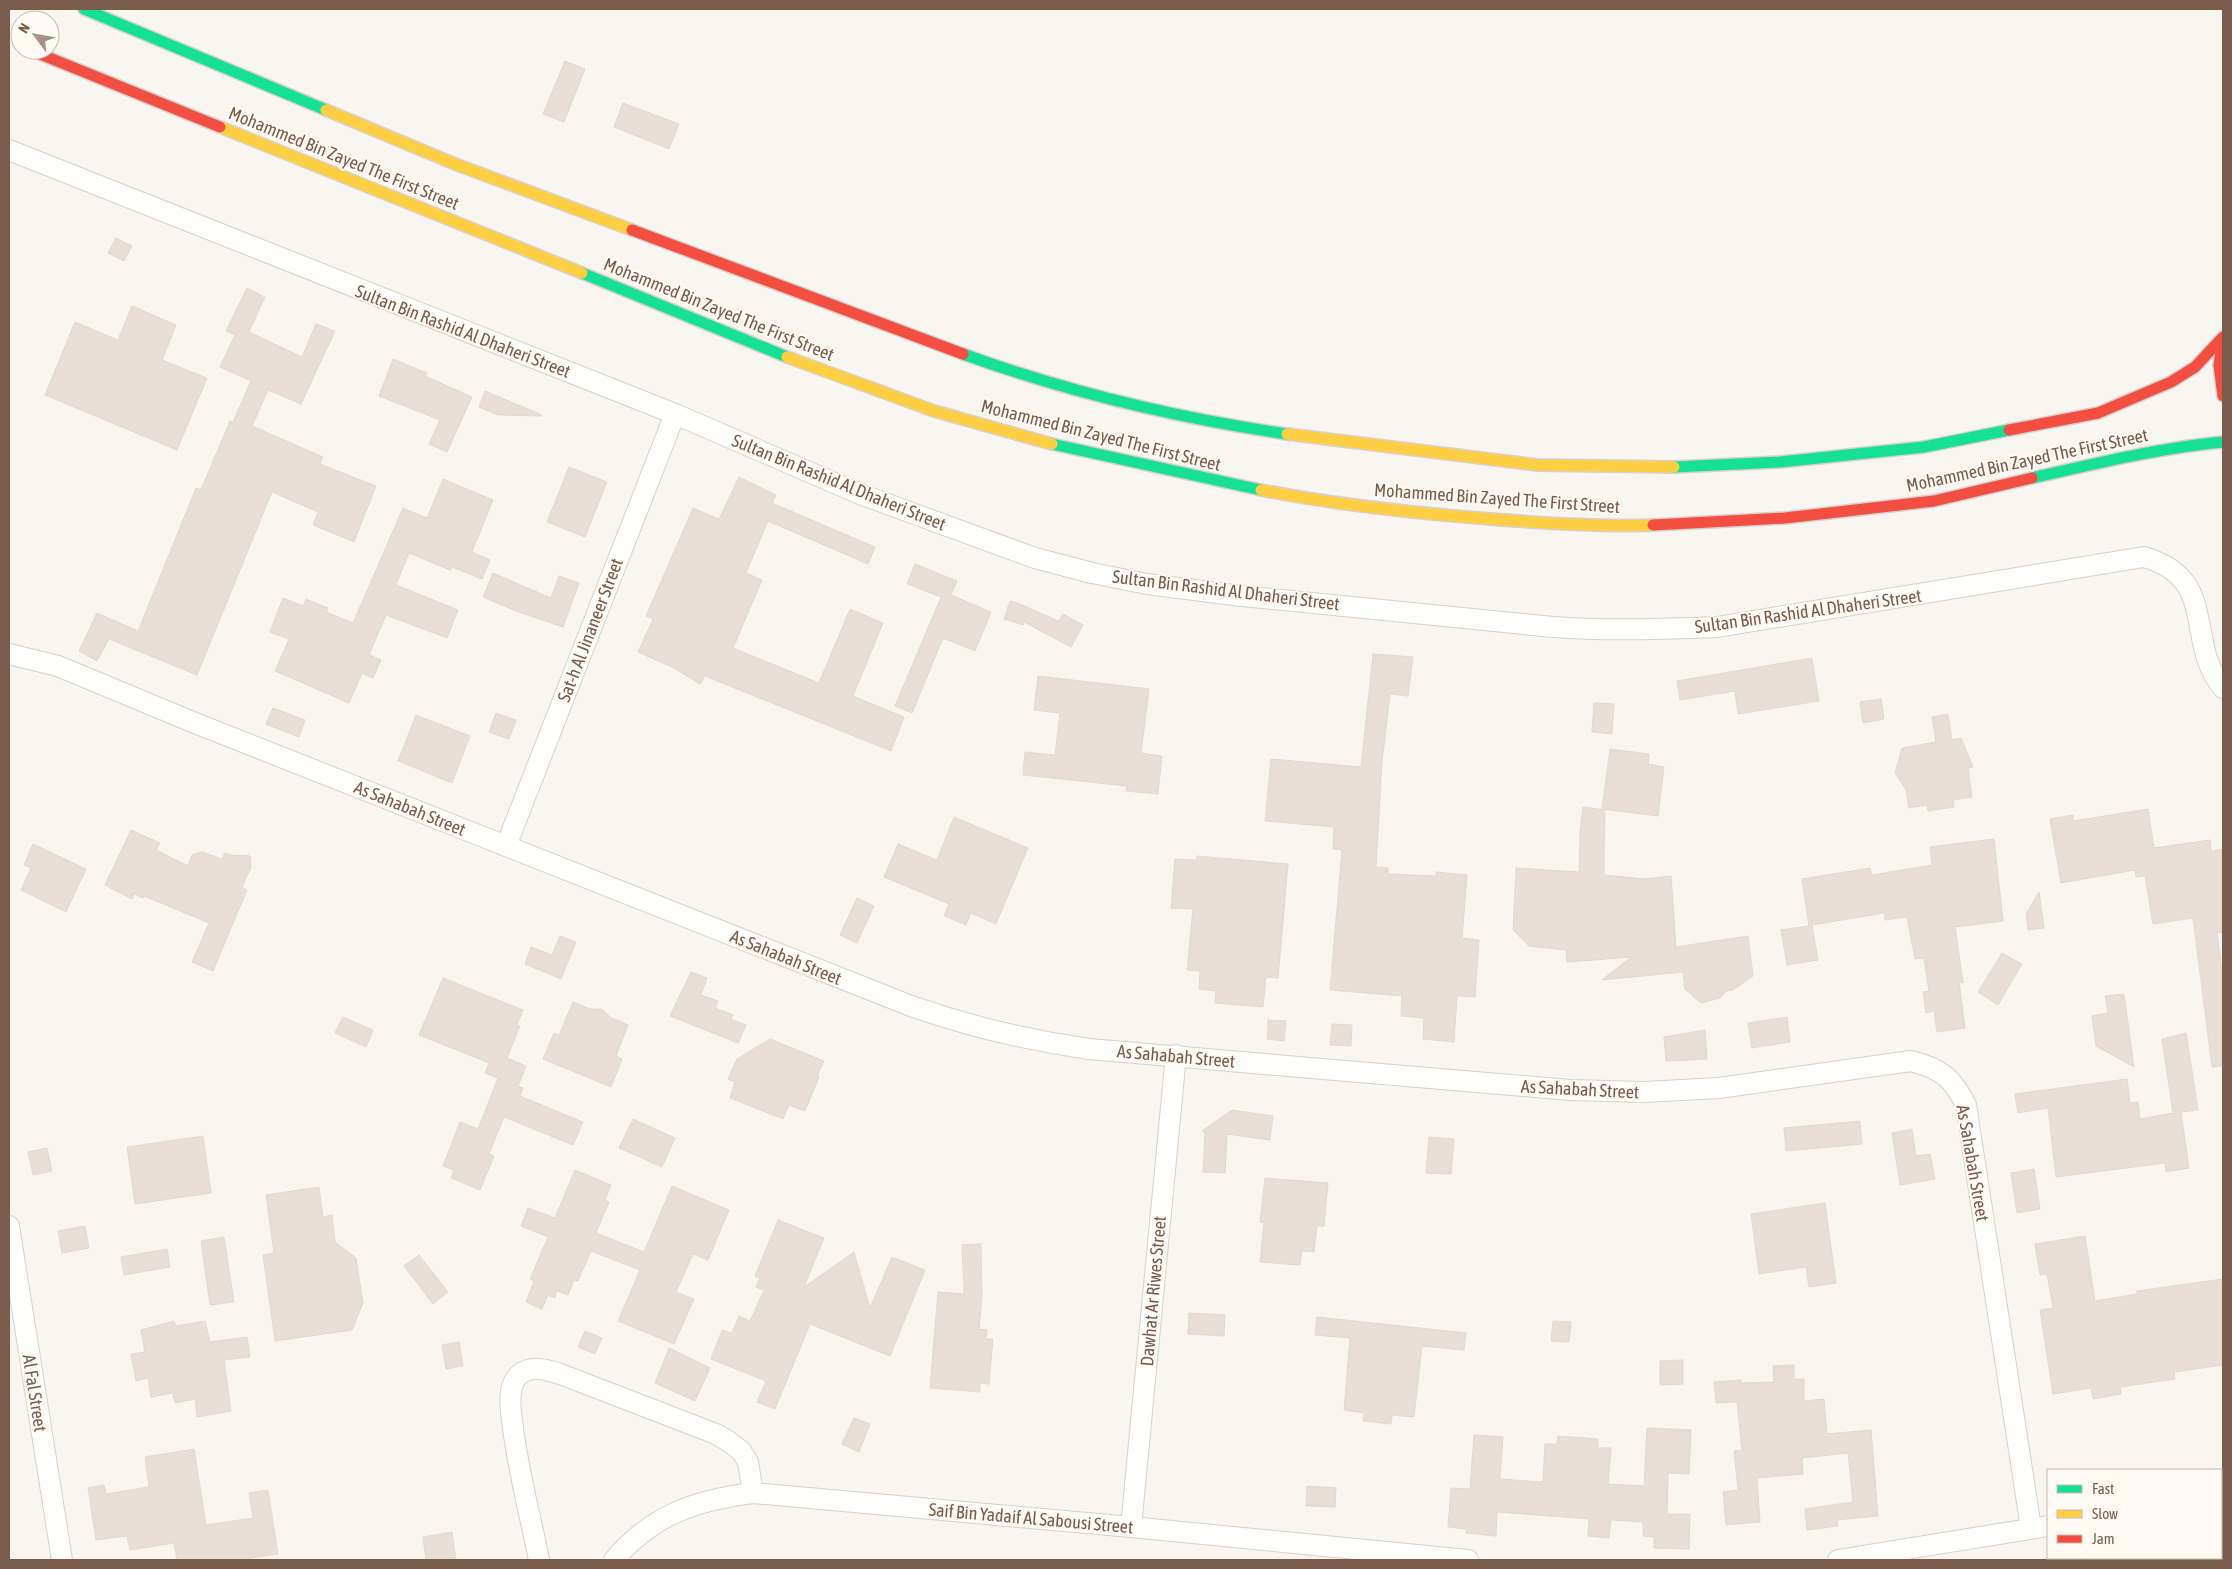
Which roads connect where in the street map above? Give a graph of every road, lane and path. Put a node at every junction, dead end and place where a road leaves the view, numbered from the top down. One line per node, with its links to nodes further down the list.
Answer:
1 (84, 9): 4 (main road, Mohammed Bin Zayed The First Street)
2 (55, 60): 7 (main road, Mohammed Bin Zayed The First Street)
3 (9, 150): 6 (street, Sultan Bin Rashid Al Dhaheri Street)
4 (2223, 338): 5 (main road)
5 (2223, 396)
6 (675, 414): 9 (street, Sultan Bin Rashid Al Dhaheri Street); 10 (street, Sat-h Al Jinaneer Street)
7 (2223, 442)
8 (9, 654): 10 (street, As Sahabah Street)
9 (2223, 688)
10 (506, 846): 11 (street, As Sahabah Street)
11 (1176, 1055): 14 (street, Dawhat Ar Riwes Street); 15 (street, As Sahabah Street)
12 (9, 1226): 16 (street, Al Fal Street)
13 (753, 1493): 14 (street, Saif Bin Yadaif Al Sabousi Street); 17 (street); 18 (street, Saif Bin Yadaif Al Sabousi Street)
14 (1131, 1527): 19 (street, Saif Bin Yadaif Al Sabousi Street)
15 (2040, 1527): 20 (street)
16 (62, 1560)
17 (539, 1560)
18 (614, 1560)
19 (1468, 1560)
20 (1838, 1560)

